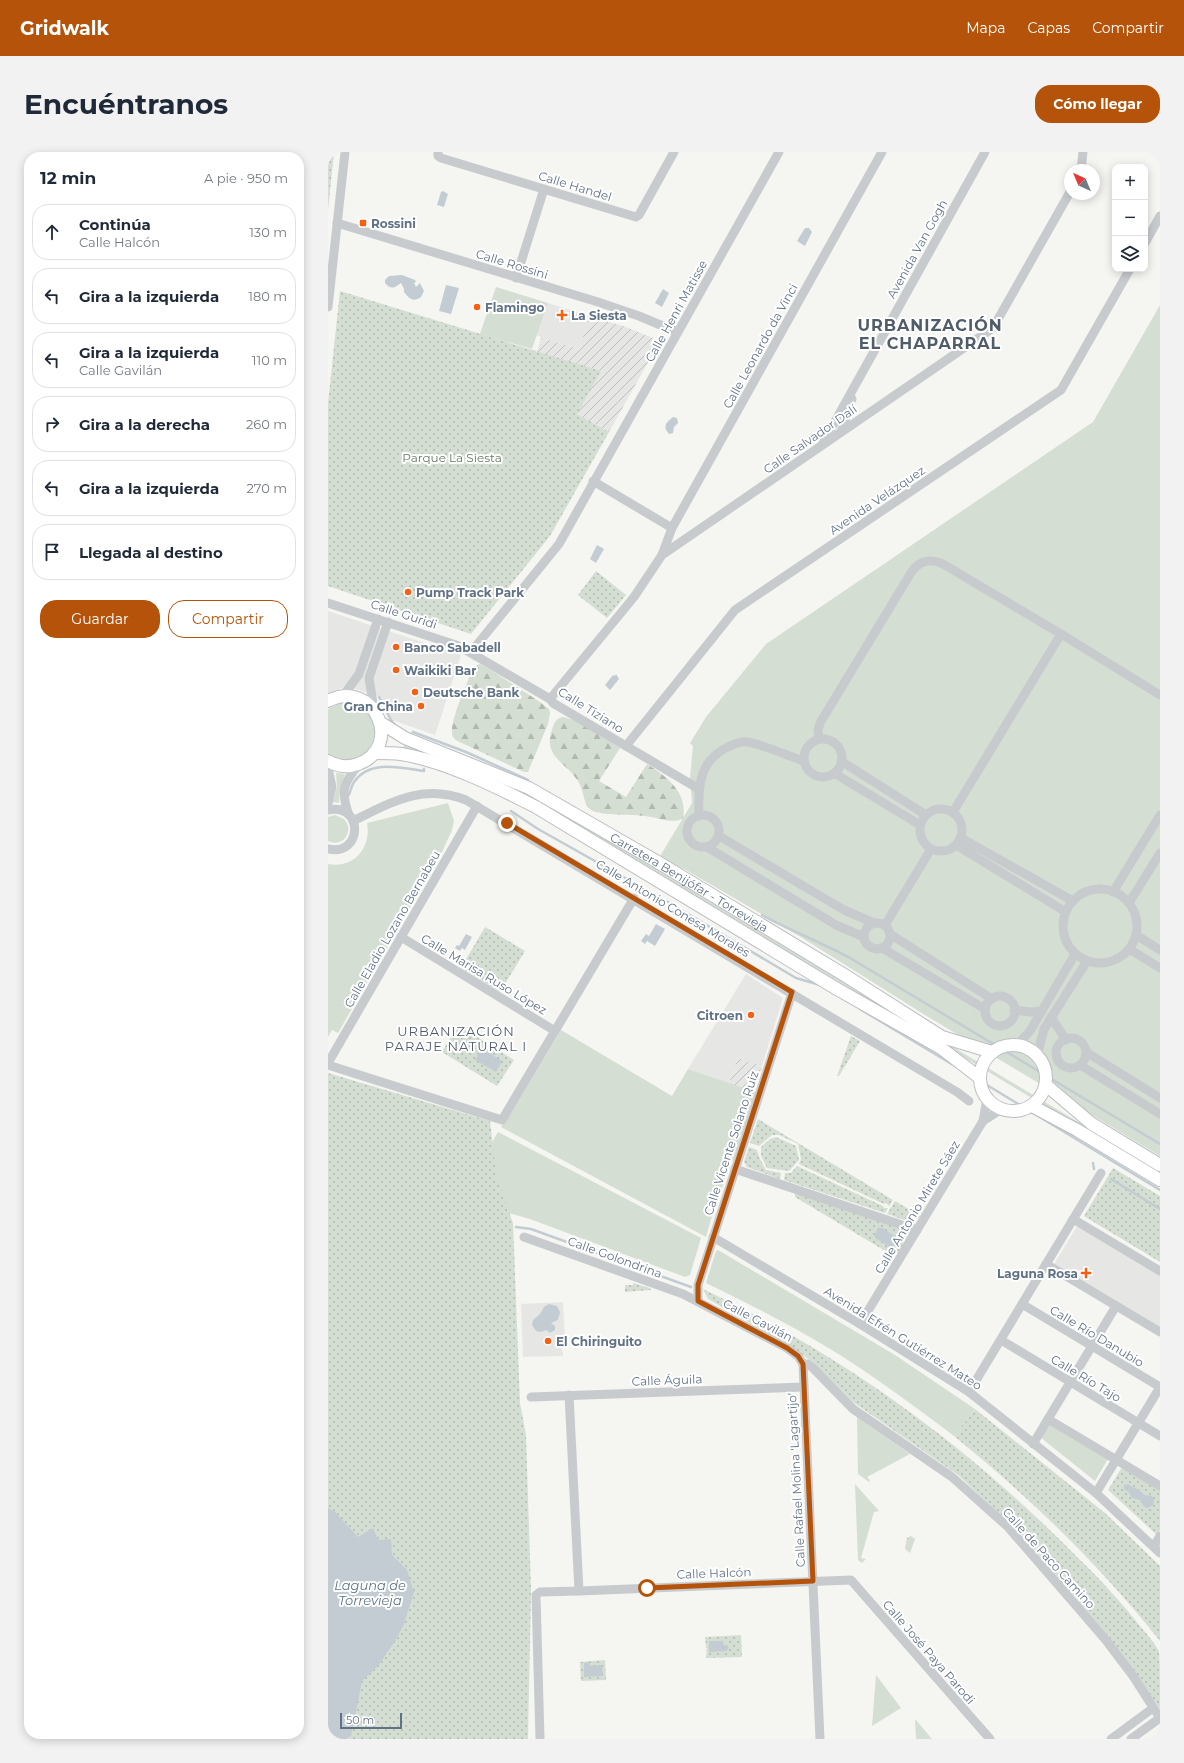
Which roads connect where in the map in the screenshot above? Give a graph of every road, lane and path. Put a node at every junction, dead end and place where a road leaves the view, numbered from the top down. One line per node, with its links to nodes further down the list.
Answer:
1 (345, 152): 12 (street)
2 (438, 152): 9 (street, Calle Handel)
3 (674, 152): 9 (street, Calle Handel)
4 (779, 152): 18 (street, Calle Henri Matisse)
5 (882, 152): 24 (street, Calle Leonardo da Vinci)
6 (985, 152): 19 (street, Avenida Van Gogh)
7 (1083, 152): 8 (street)
8 (1082, 164)
9 (544, 189): 15 (street)
10 (1065, 200): 21 (street, Calle Salvador Dalí)
11 (1159, 220): 13 (street)
12 (337, 223): 15 (street, Calle Rossini); 16 (street)
13 (1148, 238)
14 (1128, 272): 38 (street, Avenida Velázquez)
15 (516, 278): 18 (street, Calle Rossini)
16 (328, 304): 17 (street)
17 (328, 307)
18 (677, 332): 23 (street, Calle Henri Matisse)
19 (859, 378): 20 (street, Avenida Van Gogh); 21 (street, Avenida Van Gogh)
20 (839, 414): 21 (street); 22 (street, Avenida Van Gogh)
21 (841, 432): 22 (street, Calle Salvador Dalí)
22 (821, 446): 25 (street, Calle Salvador Dalí)
23 (593, 481): 24 (street); 30 (street, Calle Henri Matisse)
24 (672, 528): 25 (street, Calle Leonardo da Vinci)
25 (662, 555): 33 (street, Calle Salvador Dalí)
26 (328, 602): 27 (street, Calle Guridi)
27 (378, 619): 28 (street, Calle Guridi); 32 (street)
28 (388, 622): 30 (street, Calle Guridi); 35 (street)
29 (1061, 634): 31 (street); 37 (street); 50 (street)
30 (471, 652): 33 (street, Calle Tiziano)
31 (1160, 695)
32 (343, 696): 34 (main road); 35 (main road)
33 (550, 699): 38 (street, Calle Tiziano)
34 (328, 701)
35 (374, 709): 36 (main road)
36 (381, 723): 39 (main road); 88 (main road, Carretera Benijófar - Torrevieja)
37 (820, 739): 41 (street); 42 (street)
38 (626, 746): 46 (street, Calle Tiziano)
39 (374, 753): 43 (main road); 93 (main road, Carretera Benijófar - Torrevieja)
40 (328, 761): 43 (main road)
41 (804, 761): 45 (street); 46 (street)
42 (841, 761): 45 (street); 51 (street)
43 (360, 763): 54 (street)
44 (328, 768): 47 (street)
45 (834, 773): 55 (street)
46 (699, 789): 53 (street)
47 (328, 804)
48 (477, 806): 54 (street, Calle Antonio Conesa Morales); 63 (street, Calle Antonio Conesa Morales); 72 (street, Calle Eladio Lozano Bernabeu)
49 (328, 810): 54 (street)
50 (952, 812): 51 (street); 57 (street)
51 (926, 815): 55 (street)
52 (1160, 815): 62 (street)
53 (699, 816): 56 (street); 58 (street)
54 (351, 818): 59 (street)
55 (920, 825): 60 (street)
56 (719, 836): 58 (street); 67 (street)
57 (958, 841): 60 (street); 64 (street); 66 (street)
58 (707, 846): 71 (street)
59 (328, 849)
60 (931, 849): 68 (street)
61 (1160, 853): 65 (street)
62 (1113, 892): 64 (street); 65 (street)
63 (634, 898): 79 (street, Calle Antonio Conesa Morales); 85 (street)
64 (1073, 901): 66 (street)
65 (1129, 903): 70 (street)
66 (1066, 912): 76 (street)
67 (874, 923): 68 (street); 71 (street)
68 (885, 925): 69 (street)
69 (890, 934): 73 (street); 80 (street)
70 (1136, 935): 74 (street); 75 (street)
71 (864, 936): 73 (street)
72 (401, 937): 85 (street, Calle Marisa Ruso López); 91 (street, Calle Eladio Lozano Bernabeu)
73 (882, 948): 81 (street)
74 (1129, 949): 77 (street); 78 (street)
75 (1160, 950)
76 (1075, 954): 77 (street); 83 (street)
77 (1087, 961): 84 (street)
78 (1160, 968)
79 (792, 992): 97 (street, Calle Antonio Conesa Morales); 103 (street, Calle Vicente Solano Ruiz)
80 (992, 1000): 81 (street); 82 (street)
81 (985, 1009): 82 (street)
82 (1014, 1010): 83 (street)
83 (1042, 1011): 87 (street)
84 (1051, 1017): 86 (street); 90 (street)
85 (555, 1031): 91 (street)
86 (1066, 1040): 89 (street); 92 (street)
87 (1017, 1045): 88 (main road); 90 (main road)
88 (992, 1052): 93 (main road)
89 (1086, 1052): 92 (street); 95 (street)
90 (1038, 1056): 94 (main road)
91 (328, 1064)
92 (1080, 1065): 100 (street)
93 (980, 1078): 96 (main road)
94 (1046, 1085): 98 (main road); 102 (main road)
95 (1160, 1098)
96 (987, 1099): 99 (main road); 101 (street)
97 (969, 1101)
98 (1032, 1106): 99 (main road); 105 (main road)
99 (1002, 1109): 101 (street, Calle Antonio Mirete Sáez)
100 (1160, 1114)
101 (983, 1121): 107 (street, Calle Antonio Mirete Sáez)
102 (1160, 1165)
103 (735, 1170): 107 (street); 109 (street, Calle Vicente Solano Ruiz)
104 (1101, 1173): 106 (street)
105 (1160, 1180)
106 (1074, 1219): 110 (street); 111 (street)
107 (917, 1230): 115 (street, Calle Antonio Mirete Sáez)
108 (524, 1237): 112 (street, Calle Golondrina)
109 (713, 1237): 112 (street, Calle Vicente Solano Ruiz); 115 (street, Avenida Efrén Gutiérrez Mateo)
110 (1046, 1264): 113 (street); 114 (street)
111 (1160, 1271)
112 (698, 1301): 119 (street, Calle Gavilán)
113 (1022, 1304): 117 (street); 118 (street, Calle Río Danubio)
114 (1116, 1306): 116 (street); 118 (street)
115 (860, 1324): 123 (street, Avenida Efrén Gutiérrez Mateo)
116 (1160, 1332)
117 (1000, 1340): 120 (street, Calle Río Tajo); 123 (street)
118 (1092, 1346): 120 (street); 122 (street, Calle Río Danubio)
119 (803, 1364): 121 (street, Calle Rafael Molina 'Lagartijo'); 138 (street, Calle de Paco Camino)
120 (1070, 1382): 126 (street); 127 (street, Calle Río Tajo)
121 (804, 1387): 124 (street, Calle Águila); 136 (street, Calle Rafael Molina 'Lagartijo')
122 (1160, 1387): 127 (street)
123 (969, 1392): 129 (street, Avenida Efrén Gutiérrez Mateo)
124 (568, 1395): 125 (street, Calle Águila); 137 (street)
125 (531, 1397)
126 (1048, 1419): 129 (street); 130 (street)
127 (1138, 1423): 128 (street, Calle Río Tajo); 130 (street)
128 (1160, 1436)
129 (1033, 1444): 132 (street, Avenida Efrén Gutiérrez Mateo)
130 (1116, 1460): 131 (street); 132 (street)
131 (1160, 1486)
132 (1096, 1493): 134 (street, Avenida Efrén Gutiérrez Mateo)
133 (1160, 1536): 134 (street)
134 (1157, 1549)
135 (851, 1580): 136 (street, Calle Halcón); 142 (street, Calle José Paya Parodi)
136 (813, 1581): 137 (street, Calle Halcón); 141 (street, Calle Rafael Molina 'Lagartijo')
137 (579, 1590): 140 (street, Calle Halcón)
138 (1153, 1708): 139 (street, Calle de Paco Camino); 143 (street)
139 (1160, 1718): 144 (street)
140 (540, 1739)
141 (820, 1739)
142 (990, 1739)
143 (1111, 1739)
144 (1131, 1739)

